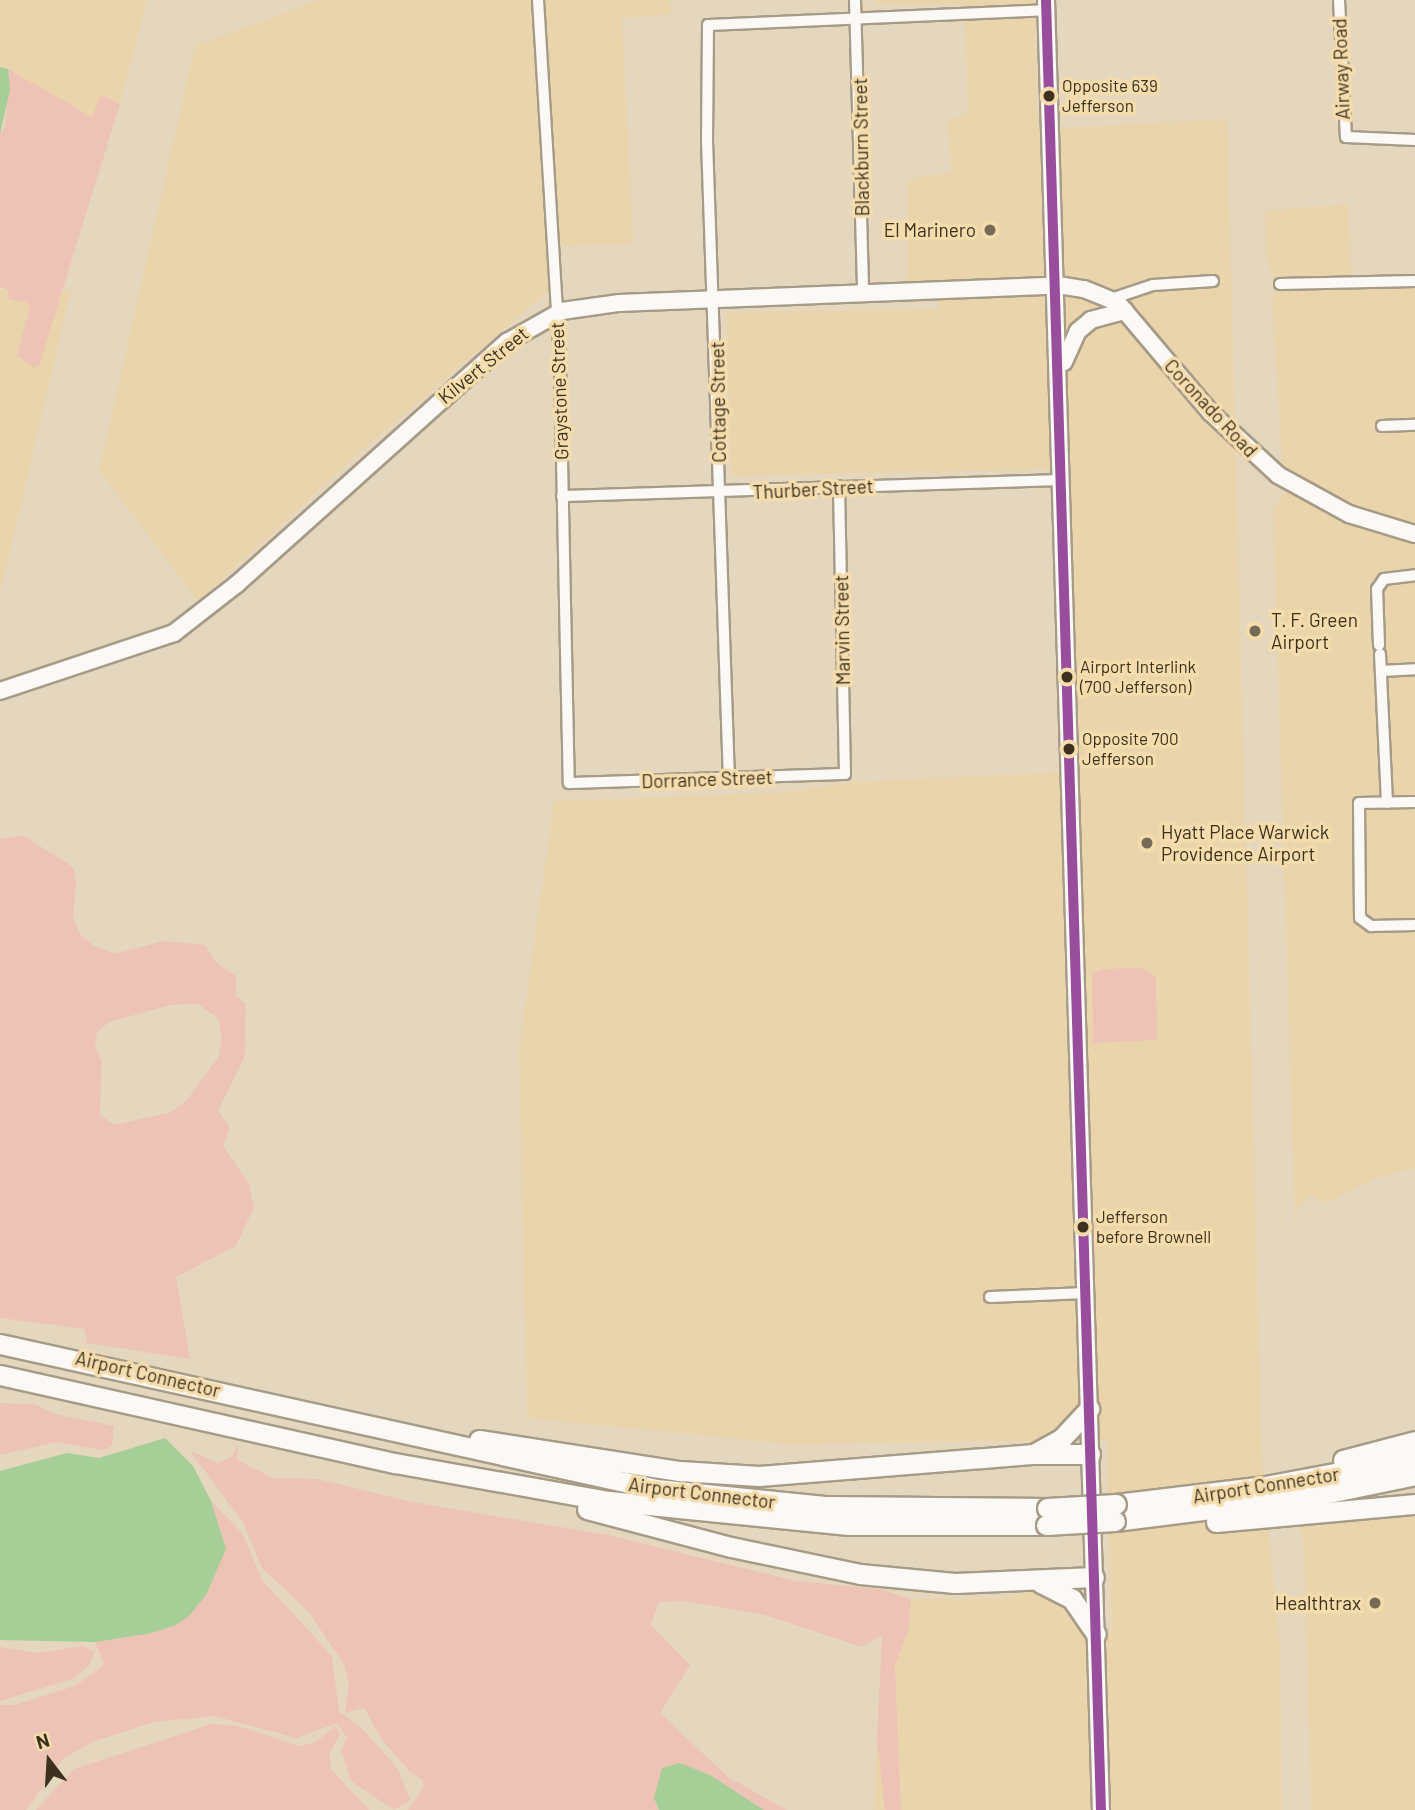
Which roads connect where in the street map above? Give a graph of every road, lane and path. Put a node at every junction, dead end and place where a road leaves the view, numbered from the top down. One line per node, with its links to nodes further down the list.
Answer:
1 (538, 0): 15 (street, Graystone Street)
2 (855, 0): 5 (street, Blackburn Street)
3 (1339, 0): 6 (street, Airway Road)
4 (1046, 5): 5 (street); 10 (main road)
5 (857, 17): 11 (street, Blackburn Street); 13 (street, Cottage Street)
6 (1415, 140)
7 (1213, 281): 12 (street)
8 (1415, 281): 9 (street)
9 (1280, 284)
10 (1058, 285): 11 (main road, Kilvert Street); 12 (main road, Coronado Road); 16 (main road)
11 (863, 295): 13 (main road, Kilvert Street)
12 (1111, 299): 14 (main road, Coronado Road)
13 (716, 300): 15 (main road, Kilvert Street); 21 (street, Cottage Street)
14 (1125, 311): 16 (main road); 23 (main road, Coronado Road)
15 (557, 314): 22 (street, Graystone Street); 27 (main road, Kilvert Street)
16 (1060, 371): 19 (main road)
17 (1415, 425): 18 (street)
18 (1382, 426)
19 (1063, 480): 20 (street, Thurber Street); 34 (main road)
20 (839, 486): 21 (street, Thurber Street); 28 (street, Marvin Street)
21 (720, 493): 22 (street, Thurber Street); 29 (street, Cottage Street)
22 (562, 496): 30 (street, Graystone Street)
23 (1415, 534)
24 (1415, 575): 26 (street)
25 (1415, 670): 26 (street)
26 (1381, 671): 32 (street)
27 (0, 691)
28 (845, 774): 29 (street, Dorrance Street)
29 (729, 779): 30 (street, Dorrance Street)
30 (569, 783)
31 (1415, 802): 32 (street)
32 (1387, 803): 33 (street)
33 (1415, 925)
34 (1086, 1293): 35 (street); 38 (main road)
35 (990, 1297)
36 (0, 1344): 39 (highway, Airport Connector)
37 (0, 1375): 45 (highway, Airport Connector)
38 (1089, 1409): 41 (highway); 42 (main road)
39 (400, 1432): 41 (highway); 50 (highway, Airport Connector)
40 (1415, 1441): 46 (highway)
41 (1031, 1454): 42 (highway)
42 (1090, 1454): 51 (main road)
43 (1415, 1458): 46 (highway, Airport Connector)
44 (1415, 1475): 46 (highway, Airport Connector)
45 (482, 1480): 50 (highway, Airport Connector); 52 (highway)
46 (1311, 1490): 47 (highway); 47 (highway, Airport Connector); 48 (highway)
47 (1265, 1497): 49 (highway); 49 (highway, Airport Connector)
48 (1415, 1504)
49 (1120, 1515): 50 (highway, Airport Connector, bridge)
50 (1046, 1516)
51 (1094, 1577): 52 (highway); 53 (main road)
52 (1037, 1582): 53 (highway)
53 (1096, 1634): 54 (main road)
54 (1101, 1810)

